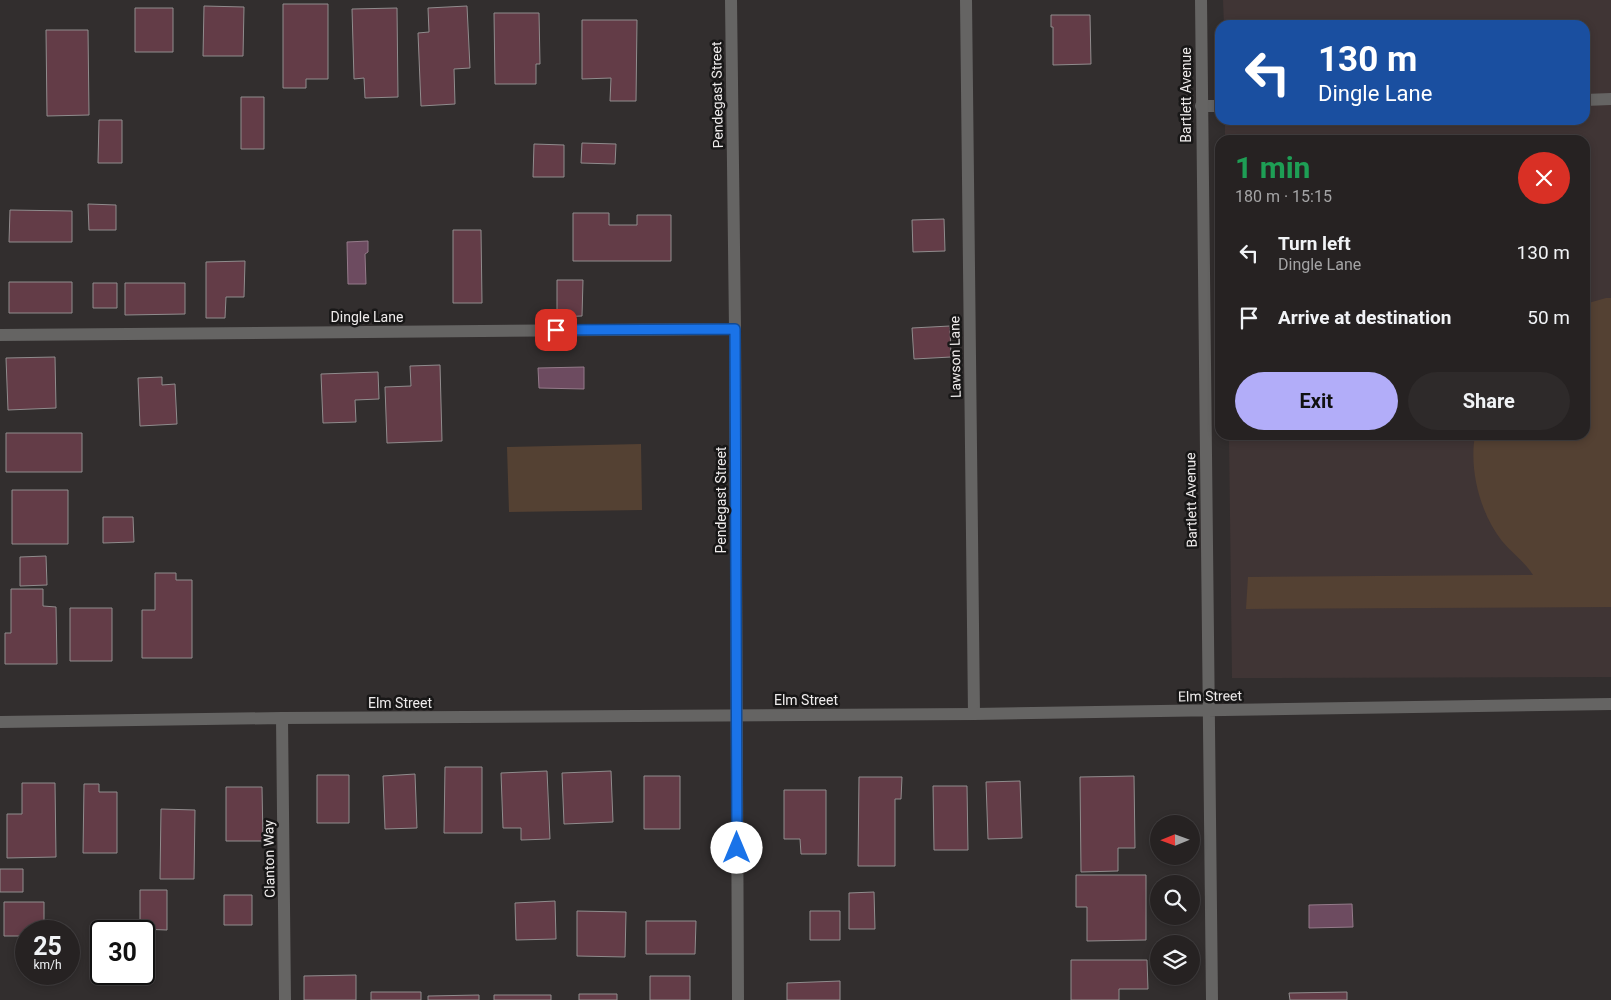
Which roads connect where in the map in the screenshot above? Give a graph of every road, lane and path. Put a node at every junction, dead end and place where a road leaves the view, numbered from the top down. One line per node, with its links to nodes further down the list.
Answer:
1 (731, 0): 8 (street, Pendegast Street)
2 (966, 0): 12 (street, Lawson Lane)
3 (1201, 0): 6 (street, Bartlett Avenue)
4 (1611, 99): 5 (street)
5 (1590, 100)
6 (1201, 106): 7 (street); 11 (street, Bartlett Avenue)
7 (1215, 106)
8 (735, 329): 9 (street, Dingle Lane); 13 (street, Pendegast Street)
9 (0, 334)
10 (1611, 704): 11 (street, Elm Street)
11 (1209, 711): 12 (street, Elm Street); 18 (street, Bartlett Avenue)
12 (974, 714): 13 (street, Elm Street)
13 (736, 715): 14 (street, Elm Street); 17 (street, Pendegast Street)
14 (282, 718): 15 (street, Elm Street); 16 (street, Clanton Way)
15 (0, 722)
16 (285, 1000)
17 (738, 1000)
18 (1212, 1000)

